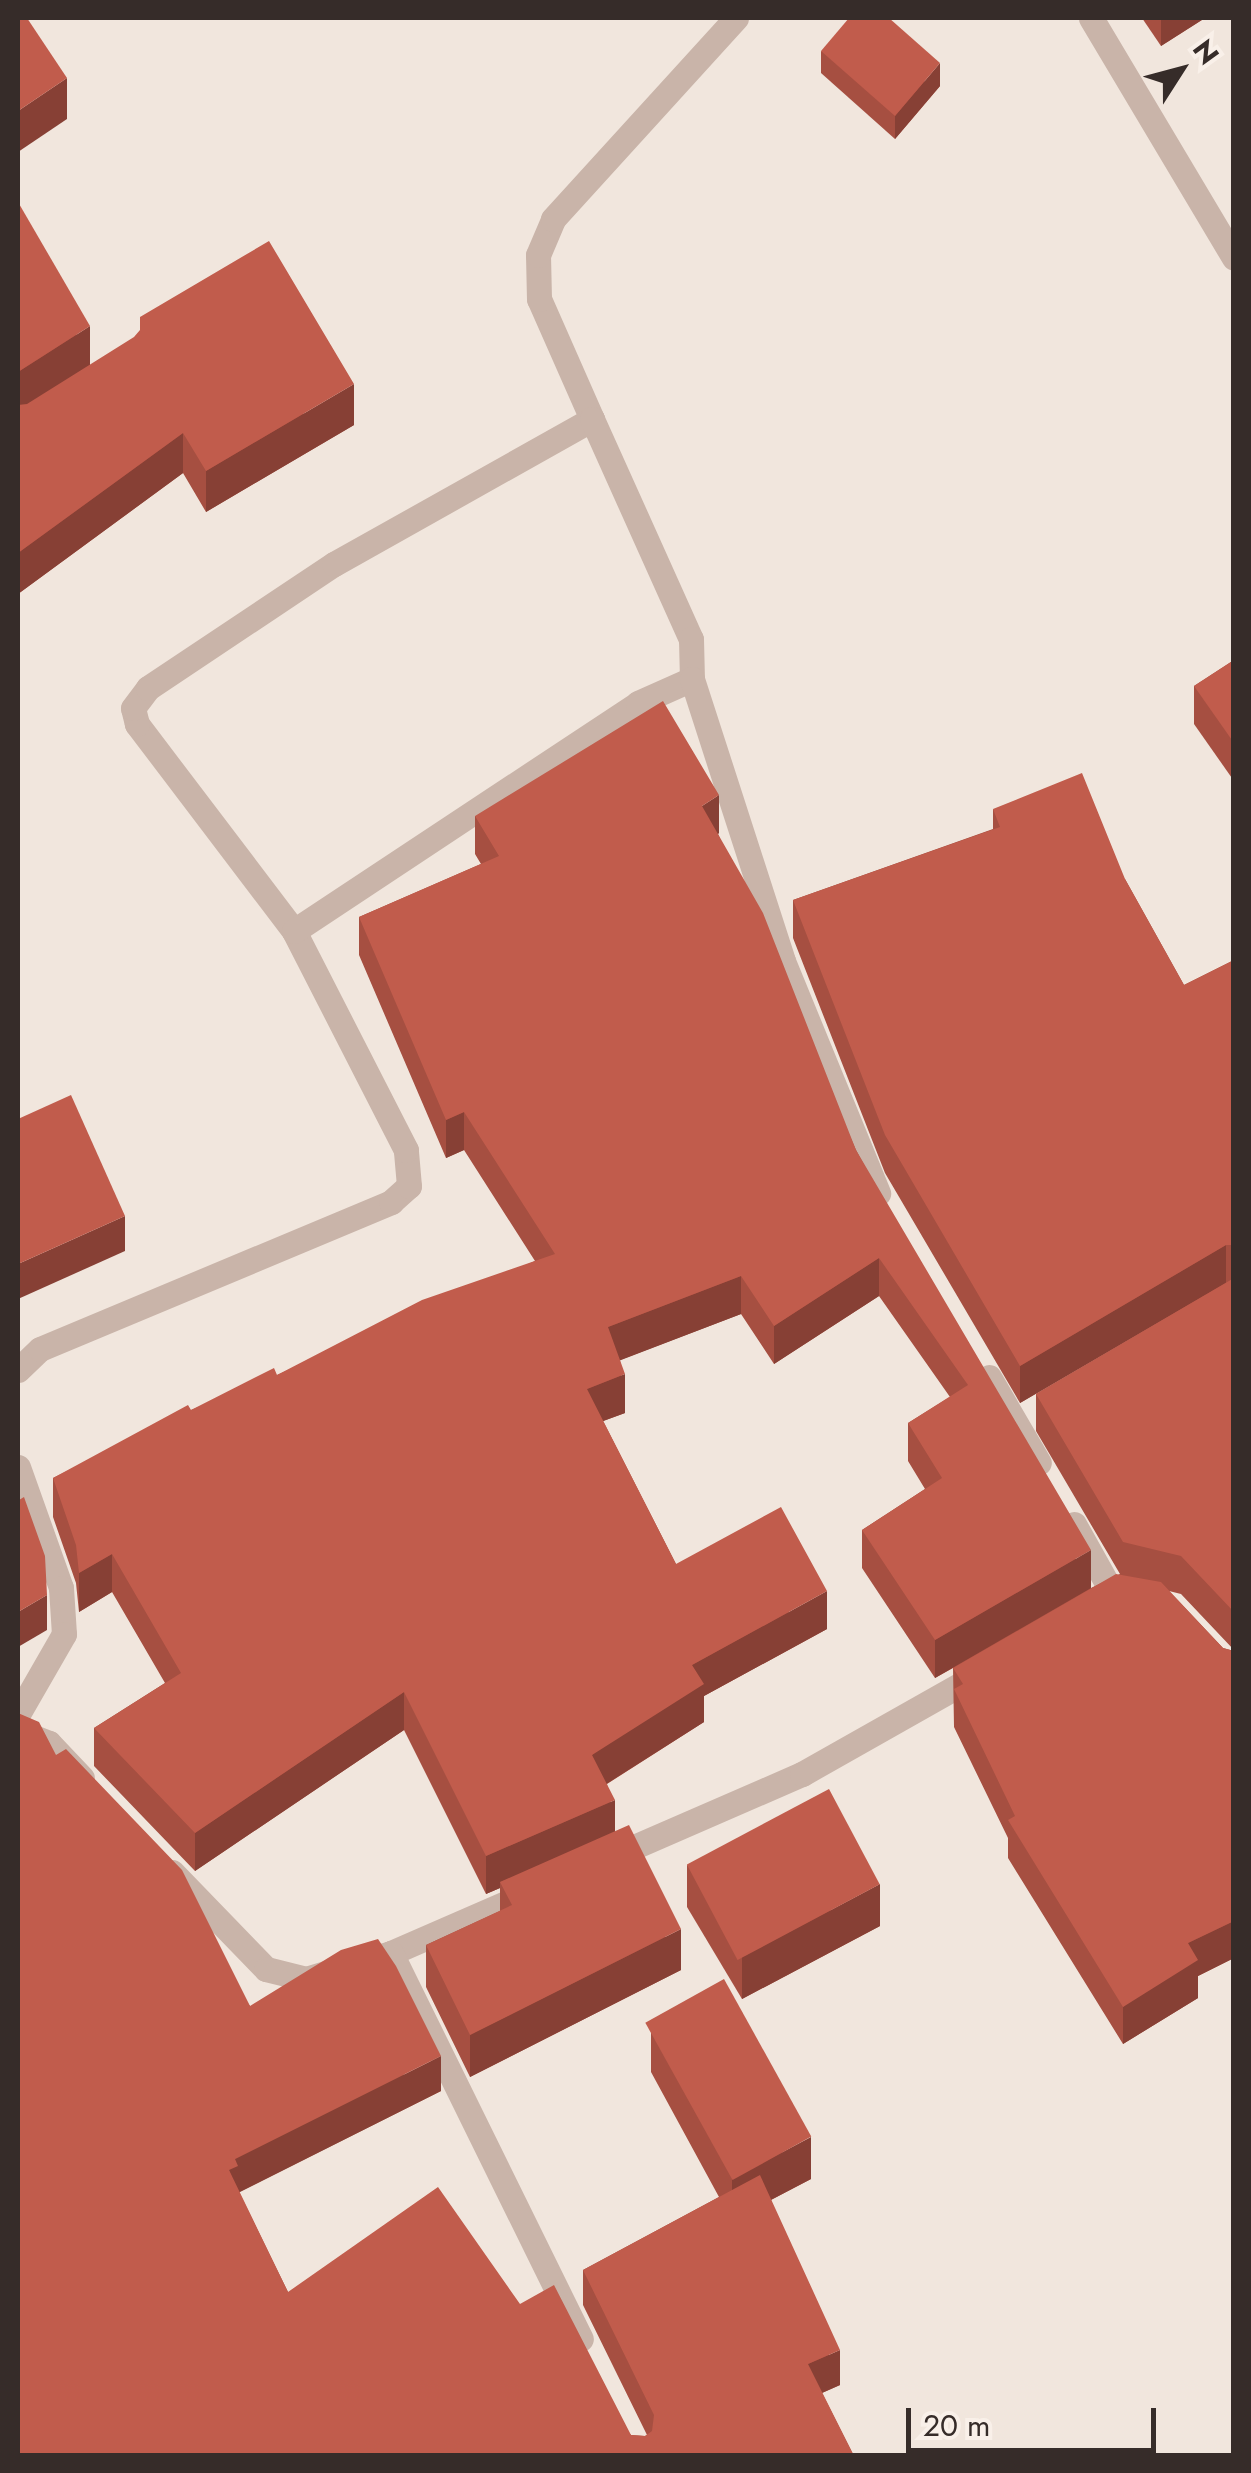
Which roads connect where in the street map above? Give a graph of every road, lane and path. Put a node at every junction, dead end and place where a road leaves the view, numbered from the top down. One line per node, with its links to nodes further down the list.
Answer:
1 (736, 18): 4 (street)
2 (1091, 18): 3 (street)
3 (1234, 258)
4 (592, 419): 5 (street); 6 (street)
5 (692, 679): 6 (street); 7 (street)
6 (294, 931): 9 (street)
7 (890, 1212)
8 (978, 1359): 11 (street)
9 (18, 1370)
10 (18, 1467): 13 (street)
11 (1142, 1598)
12 (1003, 1660): 17 (street)
13 (18, 1714)
14 (18, 1731): 15 (street)
15 (102, 1799)
16 (156, 1855): 19 (street)
17 (588, 1867)
18 (552, 1883): 19 (street)
19 (391, 1953): 20 (street)
20 (589, 2356)

